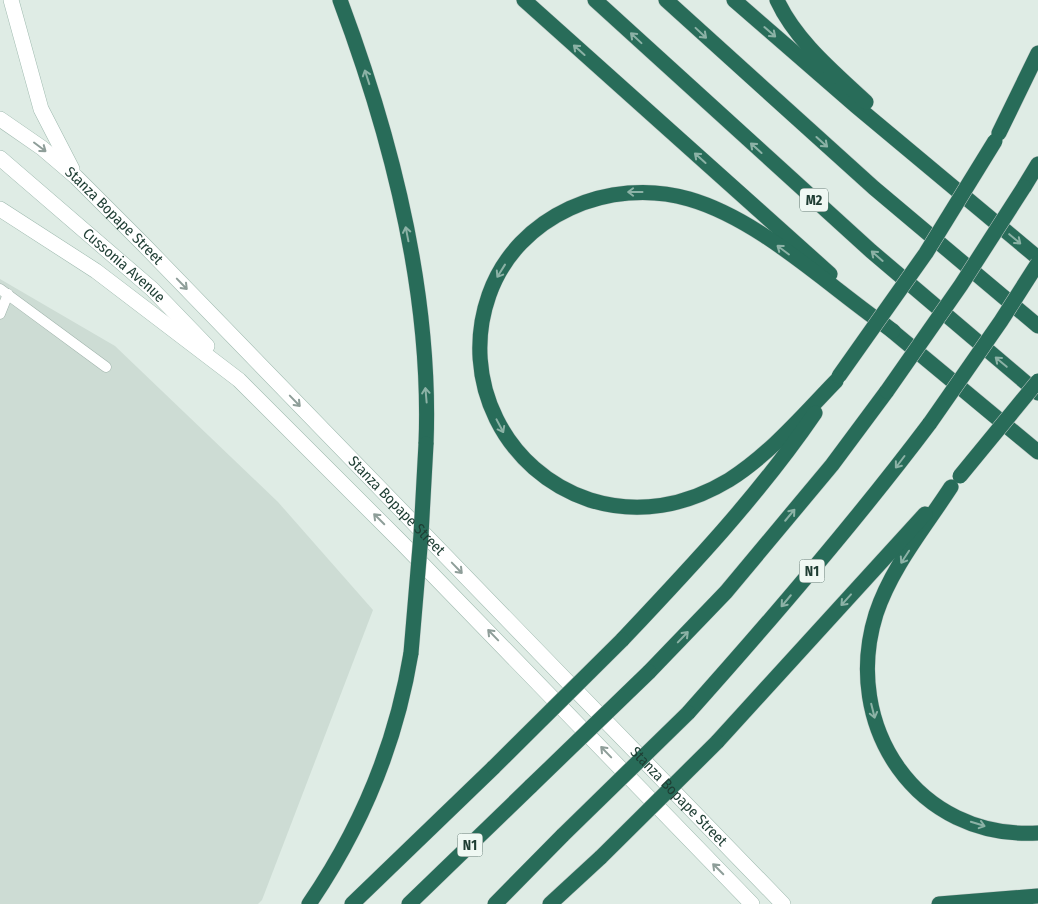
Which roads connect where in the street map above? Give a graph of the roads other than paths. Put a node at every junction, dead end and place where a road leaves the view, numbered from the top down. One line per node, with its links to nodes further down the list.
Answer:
1 (11, 0): 14 (main road)
2 (340, 0): 34 (highway, one-way to 2, bridge)
3 (524, 0): 22 (highway, one-way to 3)
4 (595, 0): 27 (highway, M2, one-way to 4)
5 (666, 0): 21 (highway, one-way to 21)
6 (734, 0): 15 (highway, one-way to 15)
7 (777, 0): 15 (highway)
8 (1038, 53): 11 (highway)
9 (1038, 72): 11 (highway)
10 (0, 119): 14 (main road, Stanza Bopape Street, one-way to 14)
11 (997, 137): 24 (highway, bridge)
12 (0, 158): 25 (main road, Cussonia Avenue)
13 (1038, 164): 36 (highway, N1, one-way to 13, bridge)
14 (76, 177): 40 (main road, Stanza Bopape Street, one-way to 40)
15 (966, 197): 17 (highway, one-way to 17)
16 (0, 209): 25 (main road, Stanza Bopape Street)
17 (1038, 258)
18 (1038, 263): 37 (highway, N1, one-way to 37, bridge)
19 (4, 292): 20 (lane); 23 (lane)
20 (0, 314)
21 (1038, 326)
22 (892, 331): 24 (highway, one-way to 24); 28 (highway)
23 (106, 367)
24 (837, 379): 35 (highway, bridge)
25 (240, 380): 39 (main road, Stanza Bopape Street, one-way to 25)
26 (1038, 381): 31 (highway, bridge)
27 (1038, 393)
28 (1005, 426): 29 (highway); 30 (highway)
29 (1038, 452)
30 (1038, 457)
31 (956, 481): 32 (highway, one-way to 32); 38 (highway, one-way to 38, bridge)
32 (1038, 833)
33 (1038, 896): 41 (highway)
34 (310, 904)
35 (352, 904)
36 (409, 904)
37 (495, 904)
38 (550, 904)
39 (752, 904)
40 (783, 904)
41 (939, 904)

